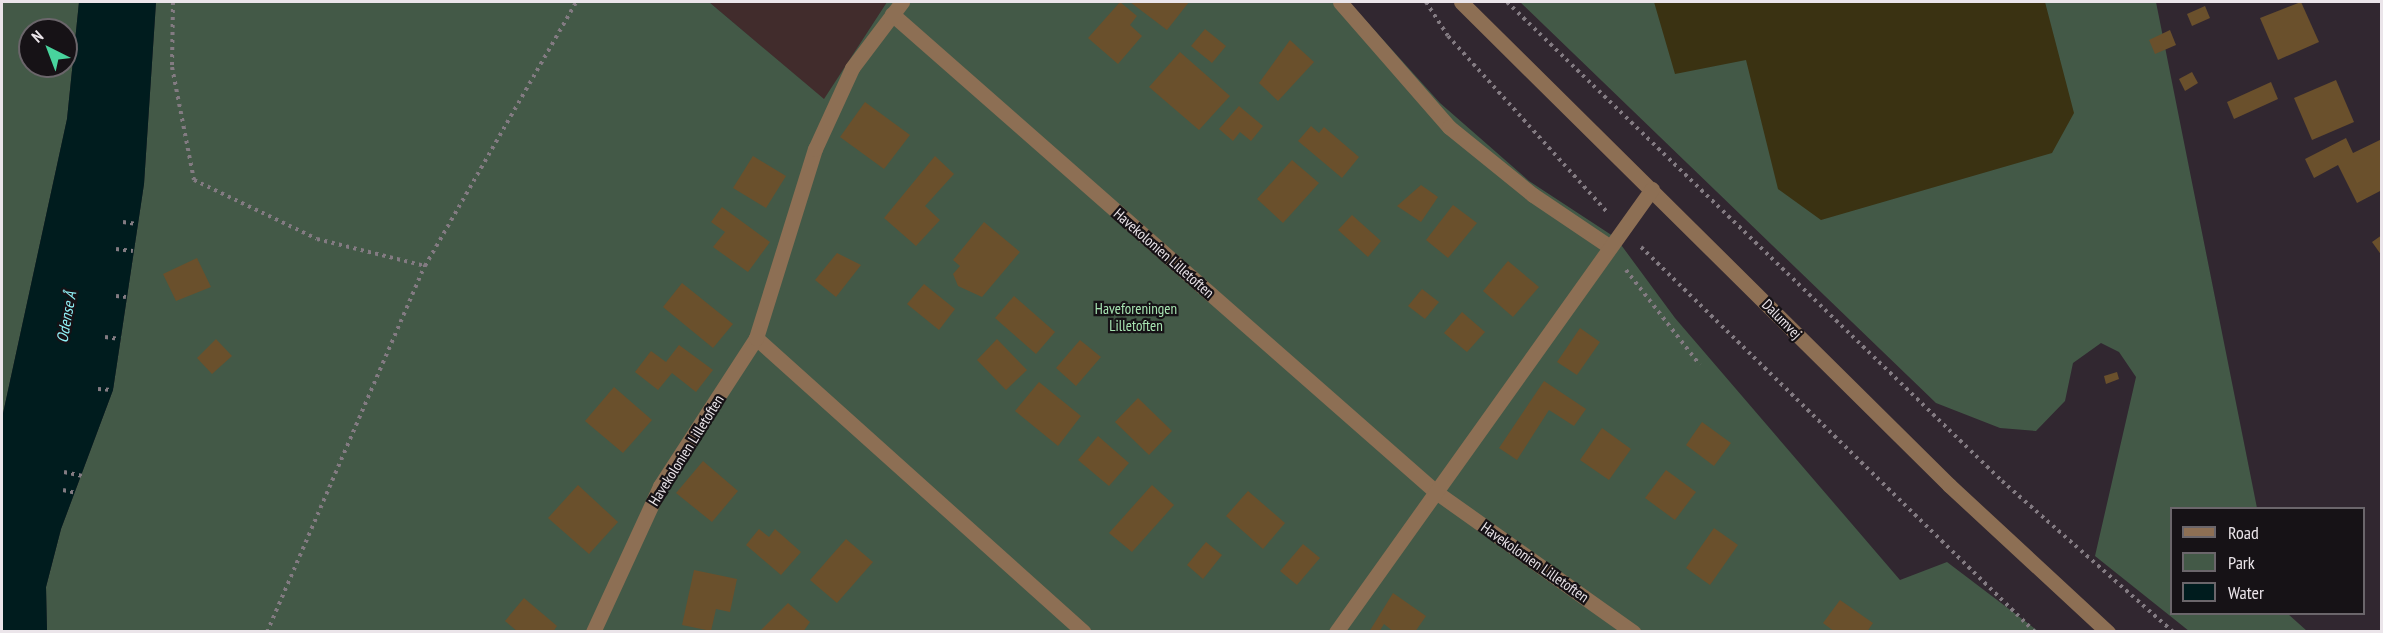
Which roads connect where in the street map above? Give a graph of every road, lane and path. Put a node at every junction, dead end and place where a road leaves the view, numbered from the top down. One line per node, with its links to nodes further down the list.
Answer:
1 (173, 2): 16 (path)
2 (576, 2): 16 (path)
3 (902, 2): 8 (street, Havekolonien Lilletoften)
4 (1340, 2): 13 (street)
5 (1426, 2): 12 (path)
6 (1461, 2): 9 (street, Dalumvej)
7 (1508, 2): 37 (path)
8 (892, 14): 20 (street, Havekolonien Lilletoften); 28 (street, Havekolonien Lilletoften)
9 (1652, 189): 12 (street); 36 (street, Dalumvej)
10 (123, 222): 11 (path)
11 (137, 224)
12 (1623, 229): 13 (street); 35 (path)
13 (1610, 247): 22 (path); 28 (street)
14 (116, 249): 15 (path)
15 (133, 251)
16 (426, 266): 30 (path)
17 (116, 296): 18 (path)
18 (126, 297)
19 (105, 337): 21 (path)
20 (756, 338): 31 (street, Havekolonien Lilletoften); 32 (street)
21 (120, 339)
22 (1700, 365)
23 (98, 389): 24 (path)
24 (113, 390)
25 (64, 471): 26 (path)
26 (83, 476)
27 (63, 490): 29 (path)
28 (1436, 492): 33 (street); 34 (street, Havekolonien Lilletoften)
29 (76, 494)
30 (267, 632)
31 (593, 632)
32 (1084, 632)
33 (1336, 632)
34 (1633, 632)
35 (2035, 632)
36 (2108, 632)
37 (2173, 632)

